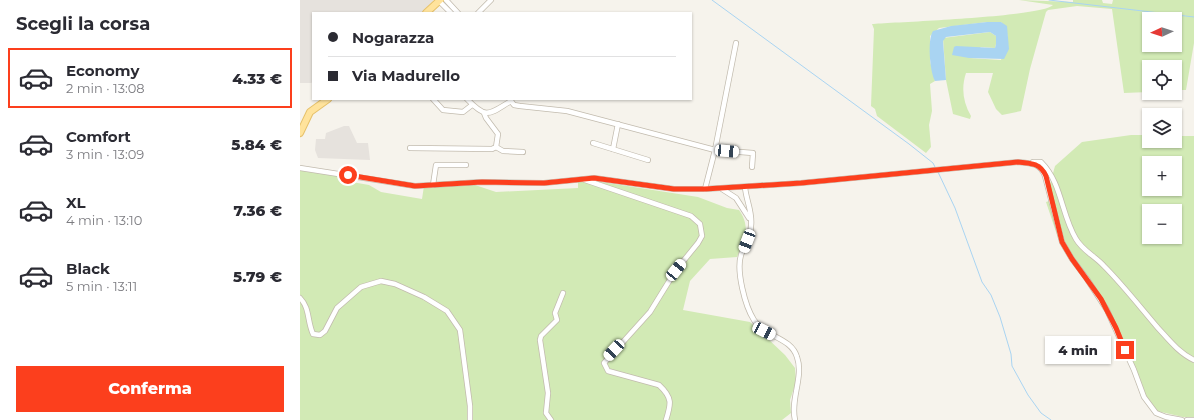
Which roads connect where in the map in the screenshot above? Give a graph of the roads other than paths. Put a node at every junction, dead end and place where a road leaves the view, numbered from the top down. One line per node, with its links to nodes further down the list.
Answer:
1 (440, 0): 3 (street); 4 (main road)
2 (491, 0): 6 (street)
3 (447, 3): 5 (street)
4 (427, 12)
5 (457, 12)
6 (479, 12)
7 (736, 42): 20 (street)
8 (327, 100): 15 (main road)
9 (434, 100): 12 (street)
10 (468, 100): 12 (street)
11 (511, 100): 13 (street); 14 (street)
12 (472, 105): 13 (street)
13 (484, 113): 17 (street)
14 (618, 124): 19 (street); 20 (street)
15 (300, 133)
16 (593, 143): 19 (street)
17 (496, 147): 18 (street); 21 (street)
18 (410, 148)
19 (613, 149): 22 (street)
20 (715, 150): 25 (street); 31 (street)
21 (523, 152)
22 (648, 160)
23 (1028, 163): 29 (street); 35 (street); 40 (street)
24 (466, 165): 28 (street)
25 (752, 167)
26 (300, 168): 28 (street)
27 (584, 180): 28 (street); 31 (street); 38 (street)
28 (434, 185)
29 (745, 187): 30 (street); 32 (street)
30 (717, 188): 31 (street); 32 (street)
31 (705, 189)
32 (751, 230): 39 (street)
33 (563, 293): 37 (street)
34 (300, 298): 36 (street)
35 (1194, 360)
36 (470, 420)
37 (550, 420)
38 (666, 420)
39 (795, 420)
40 (1182, 420)
41 (1187, 420): 42 (street)
42 (1194, 420)

